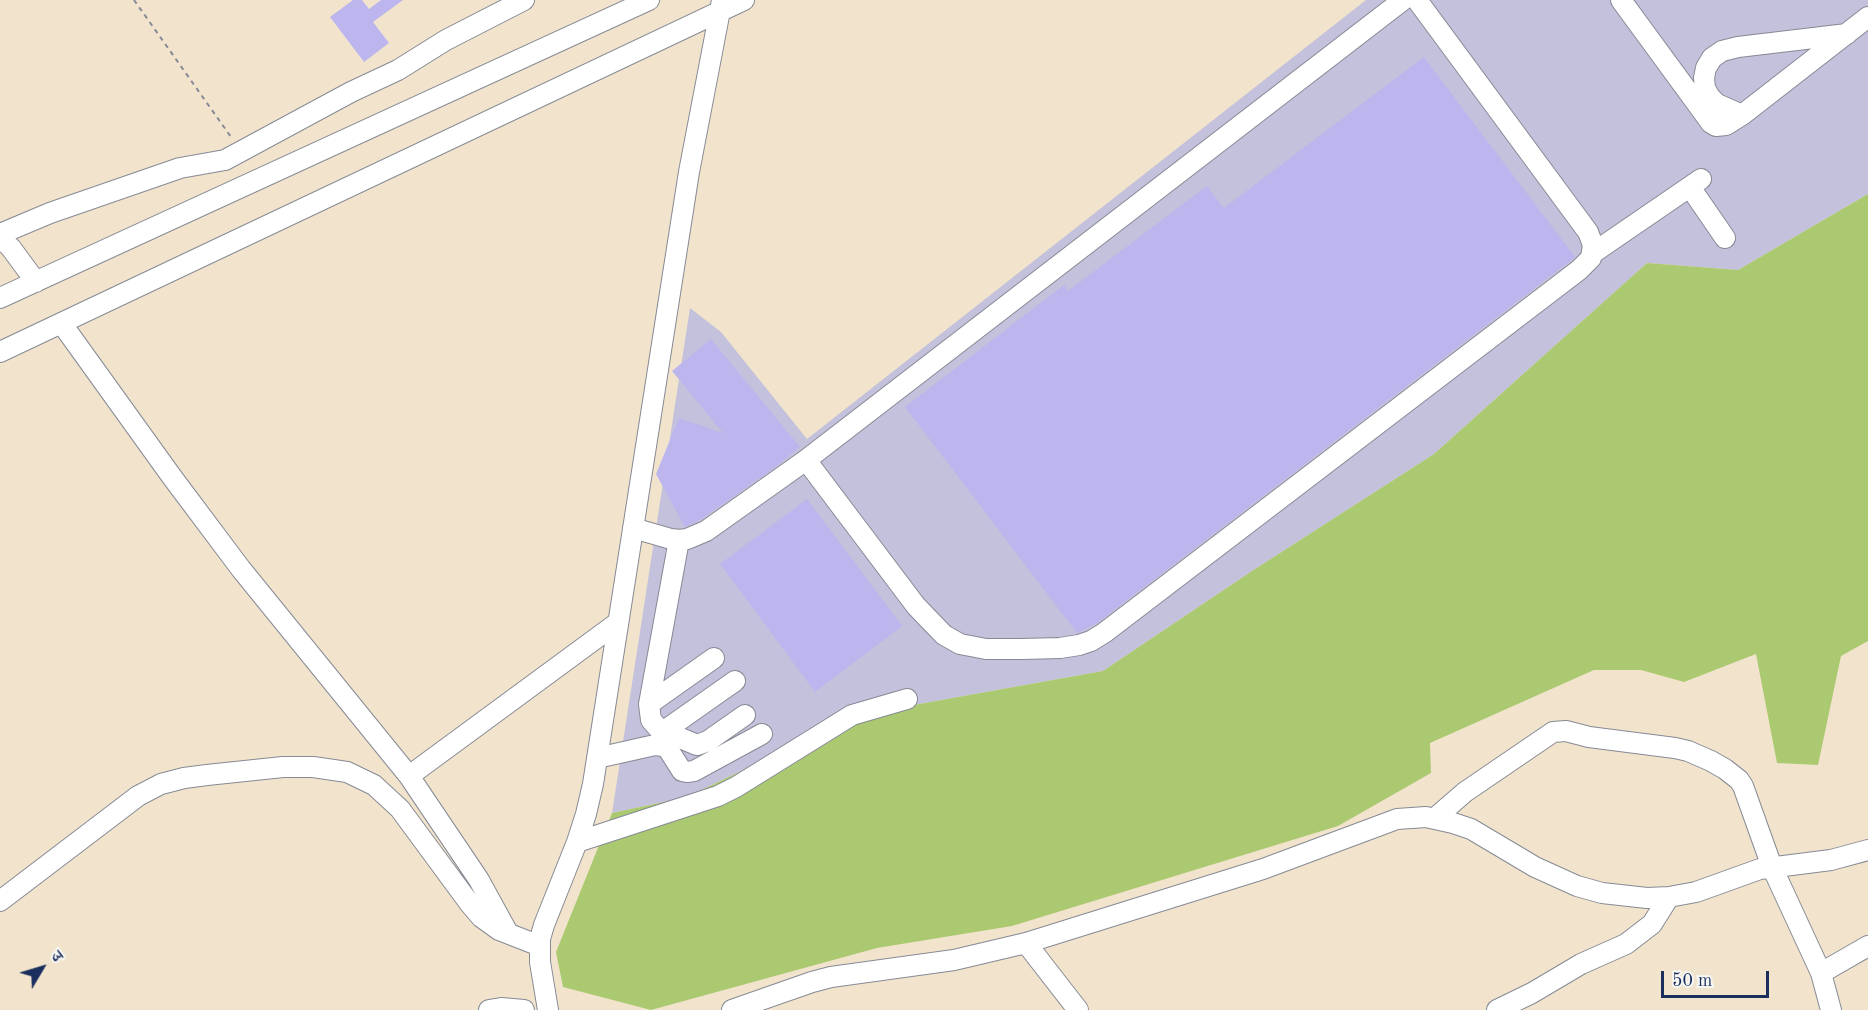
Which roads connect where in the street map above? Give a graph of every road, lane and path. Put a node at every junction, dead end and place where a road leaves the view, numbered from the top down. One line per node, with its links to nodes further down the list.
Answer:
1 (134, 0): 12 (path)
2 (524, 0): 12 (street)
3 (649, 0): 16 (street)
4 (744, 0): 8 (street)
5 (1403, 0): 20 (street)
6 (1417, 0): 15 (street)
7 (1621, 0): 11 (street)
8 (721, 5): 18 (street); 21 (street)
9 (1868, 17): 10 (street)
10 (1847, 34): 11 (street); 11 (street)
11 (1742, 116)
12 (241, 151): 13 (street)
13 (0, 236): 16 (street)
14 (1725, 238): 15 (street)
15 (1593, 253): 20 (street)
16 (36, 282): 17 (street)
17 (0, 298)
18 (63, 324): 19 (street); 32 (street)
19 (0, 352)
20 (806, 460): 22 (street)
21 (633, 528): 22 (street); 23 (street)
22 (679, 540): 27 (street)
23 (617, 623): 31 (street); 32 (street)
24 (714, 658): 27 (street)
25 (735, 681): 29 (street)
26 (907, 699): 34 (street)
27 (648, 704): 29 (street)
28 (745, 715): 29 (street)
29 (664, 731)
30 (762, 734): 31 (street)
31 (597, 758): 34 (street)
32 (409, 776): 39 (street)
33 (1435, 818): 36 (street); 37 (street); 40 (street)
34 (578, 842): 41 (street)
35 (1868, 850): 36 (street)
36 (1772, 867): 37 (street); 43 (street)
37 (1669, 897): 49 (street)
38 (0, 902): 39 (street)
39 (508, 933): 41 (street)
40 (1026, 943): 47 (street); 48 (street)
41 (540, 946): 46 (street)
42 (1868, 946): 43 (street)
43 (1821, 973): 50 (street)
44 (489, 1010): 45 (street)
45 (524, 1010)
46 (548, 1010)
47 (732, 1010)
48 (1078, 1010)
49 (1497, 1010)
50 (1832, 1010)

